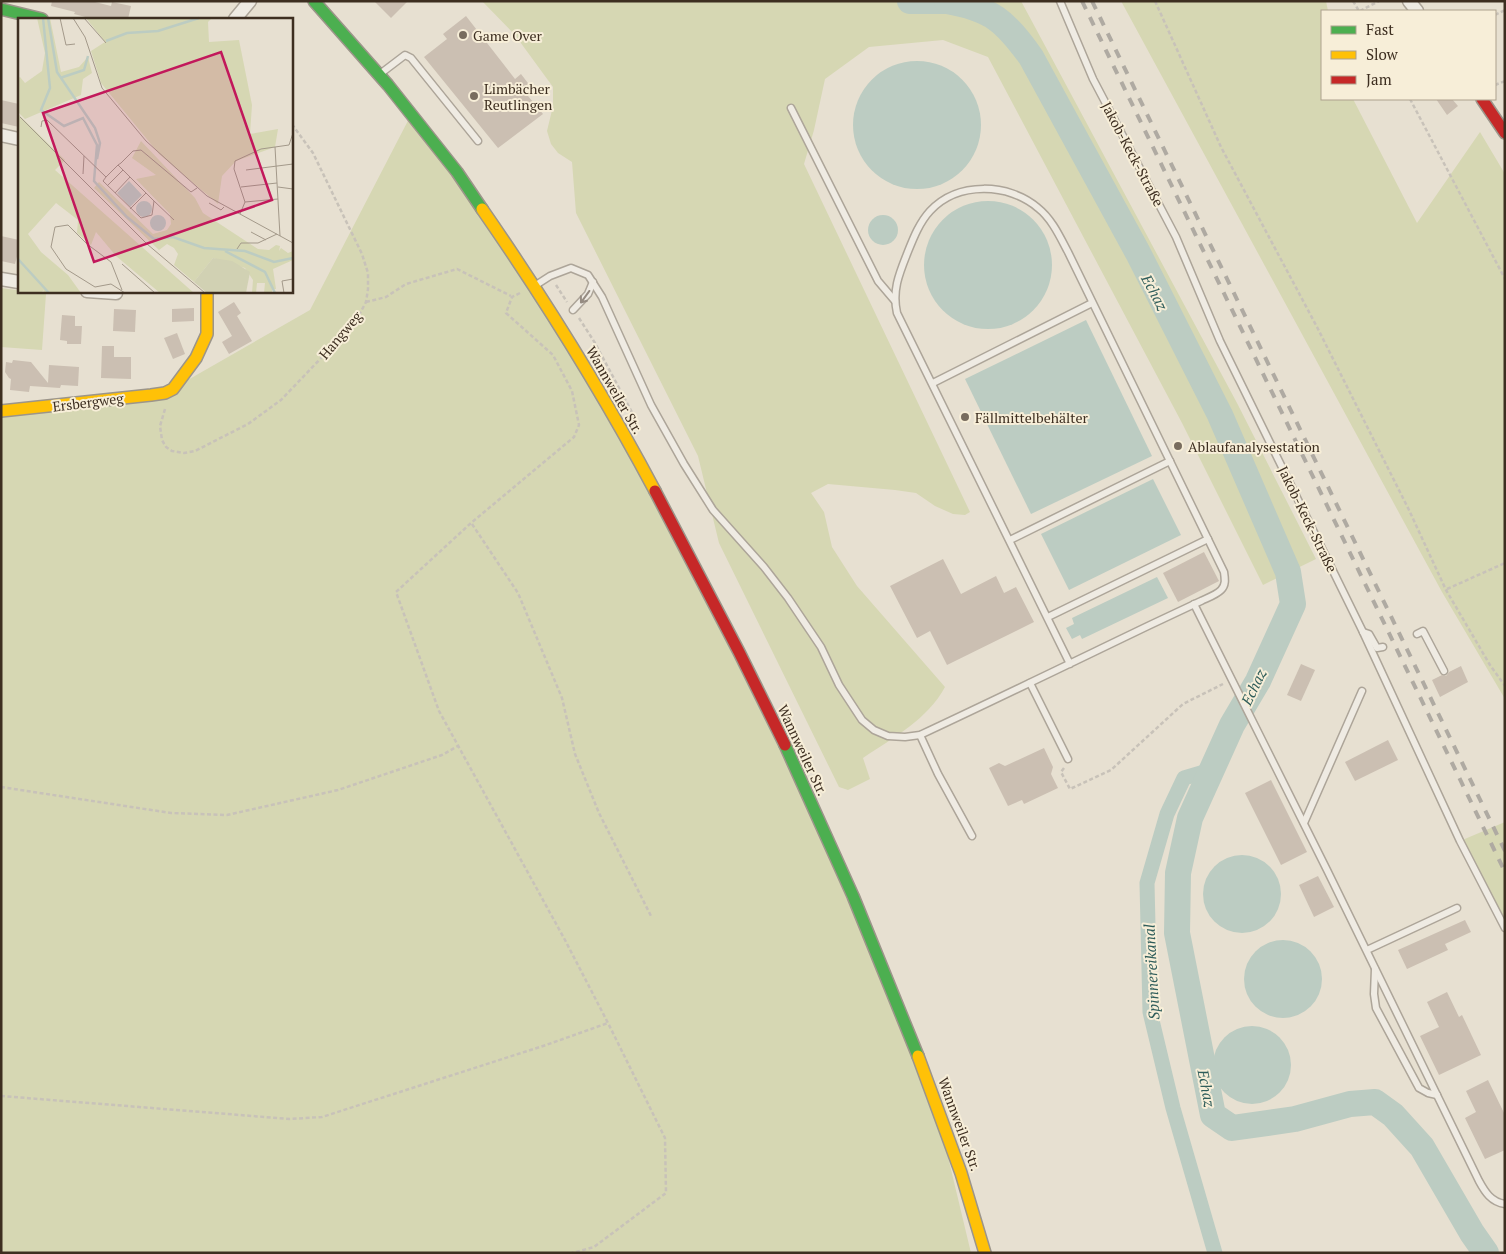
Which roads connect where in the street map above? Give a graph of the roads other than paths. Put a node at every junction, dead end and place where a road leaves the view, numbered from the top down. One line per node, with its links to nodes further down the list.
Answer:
1 (250, 1): 6 (street)
2 (314, 1): 7 (main road, Wannweiler Str.)
3 (1060, 1): 31 (lane, Jakob-Keck-Straße)
4 (1, 9): 5 (main road)
5 (38, 18)
6 (237, 18)
7 (380, 74): 13 (lane); 17 (main road, Wannweiler Str.)
8 (1483, 100): 10 (main road)
9 (791, 108): 21 (lane)
10 (1505, 133)
11 (1, 135): 12 (street)
12 (18, 140)
13 (478, 141)
14 (1, 279): 15 (street)
15 (18, 282)
16 (594, 282): 17 (lane); 23 (lane, one-way to 23); 38 (lane)
17 (535, 286): 48 (main road, Wannweiler Str.)
18 (102, 292): 20 (street)
19 (207, 292): 25 (main road, Ersbergweg)
20 (116, 293)
21 (894, 300): 22 (lane); 24 (lane)
22 (1092, 304): 24 (lane); 26 (lane)
23 (573, 310)
24 (933, 383): 28 (lane)
25 (1, 411)
26 (1170, 461): 27 (lane); 28 (lane)
27 (1208, 539): 29 (lane); 30 (lane)
28 (1010, 540): 30 (lane)
29 (1194, 604): 34 (lane); 40 (lane)
30 (1048, 617): 34 (lane)
31 (1363, 632): 33 (lane); 43 (lane, Jakob-Keck-Straße)
32 (1417, 634): 35 (lane)
33 (1383, 647)
34 (1070, 664): 36 (lane)
35 (1444, 671)
36 (1030, 683): 38 (lane); 39 (lane)
37 (1362, 691): 40 (lane)
38 (920, 735): 41 (lane)
39 (1068, 759)
40 (1304, 823): 44 (lane)
41 (972, 836)
42 (1457, 908): 44 (lane)
43 (1505, 928)
44 (1367, 950): 45 (lane)
45 (1375, 968): 46 (lane); 46 (lane)
46 (1437, 1095): 47 (lane)
47 (1505, 1204)
48 (985, 1253)

